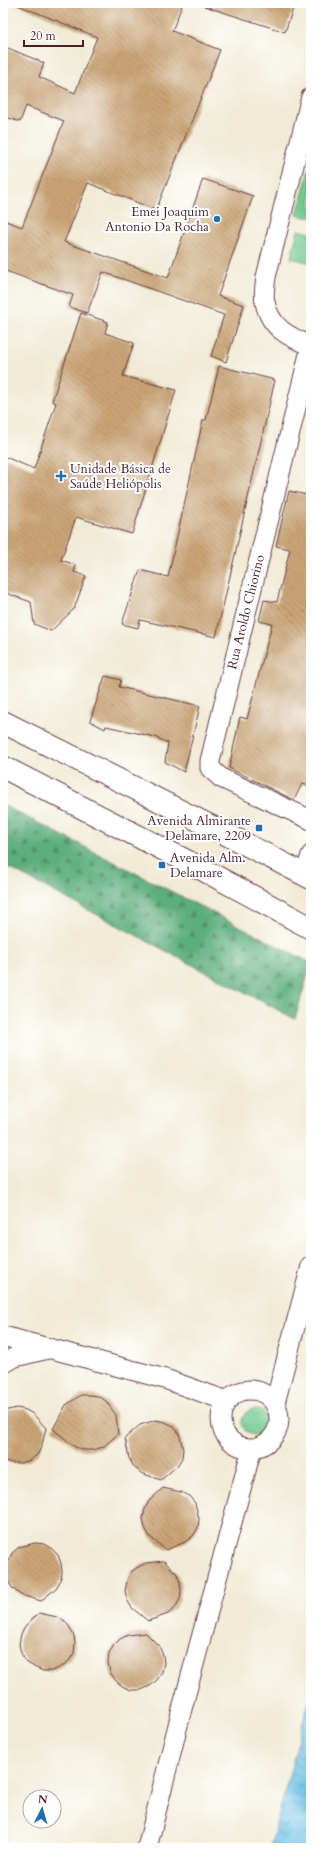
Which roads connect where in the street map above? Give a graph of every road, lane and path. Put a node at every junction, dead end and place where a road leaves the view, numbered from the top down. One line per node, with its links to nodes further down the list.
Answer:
1 (311, 97): 2 (street)
2 (311, 346): 5 (street, Rua Aroldo Chiorino)
3 (3, 722): 7 (main road)
4 (3, 767): 8 (main road)
5 (311, 820)
6 (311, 855): 7 (street)
7 (308, 877)
8 (311, 928)
9 (311, 1266): 14 (street)
10 (3, 1336): 11 (street)
11 (50, 1348): 12 (street); 13 (street)
12 (3, 1364)
13 (227, 1401): 14 (street); 15 (street)
14 (275, 1403): 15 (street)
15 (252, 1448): 16 (street)
16 (147, 1848)

